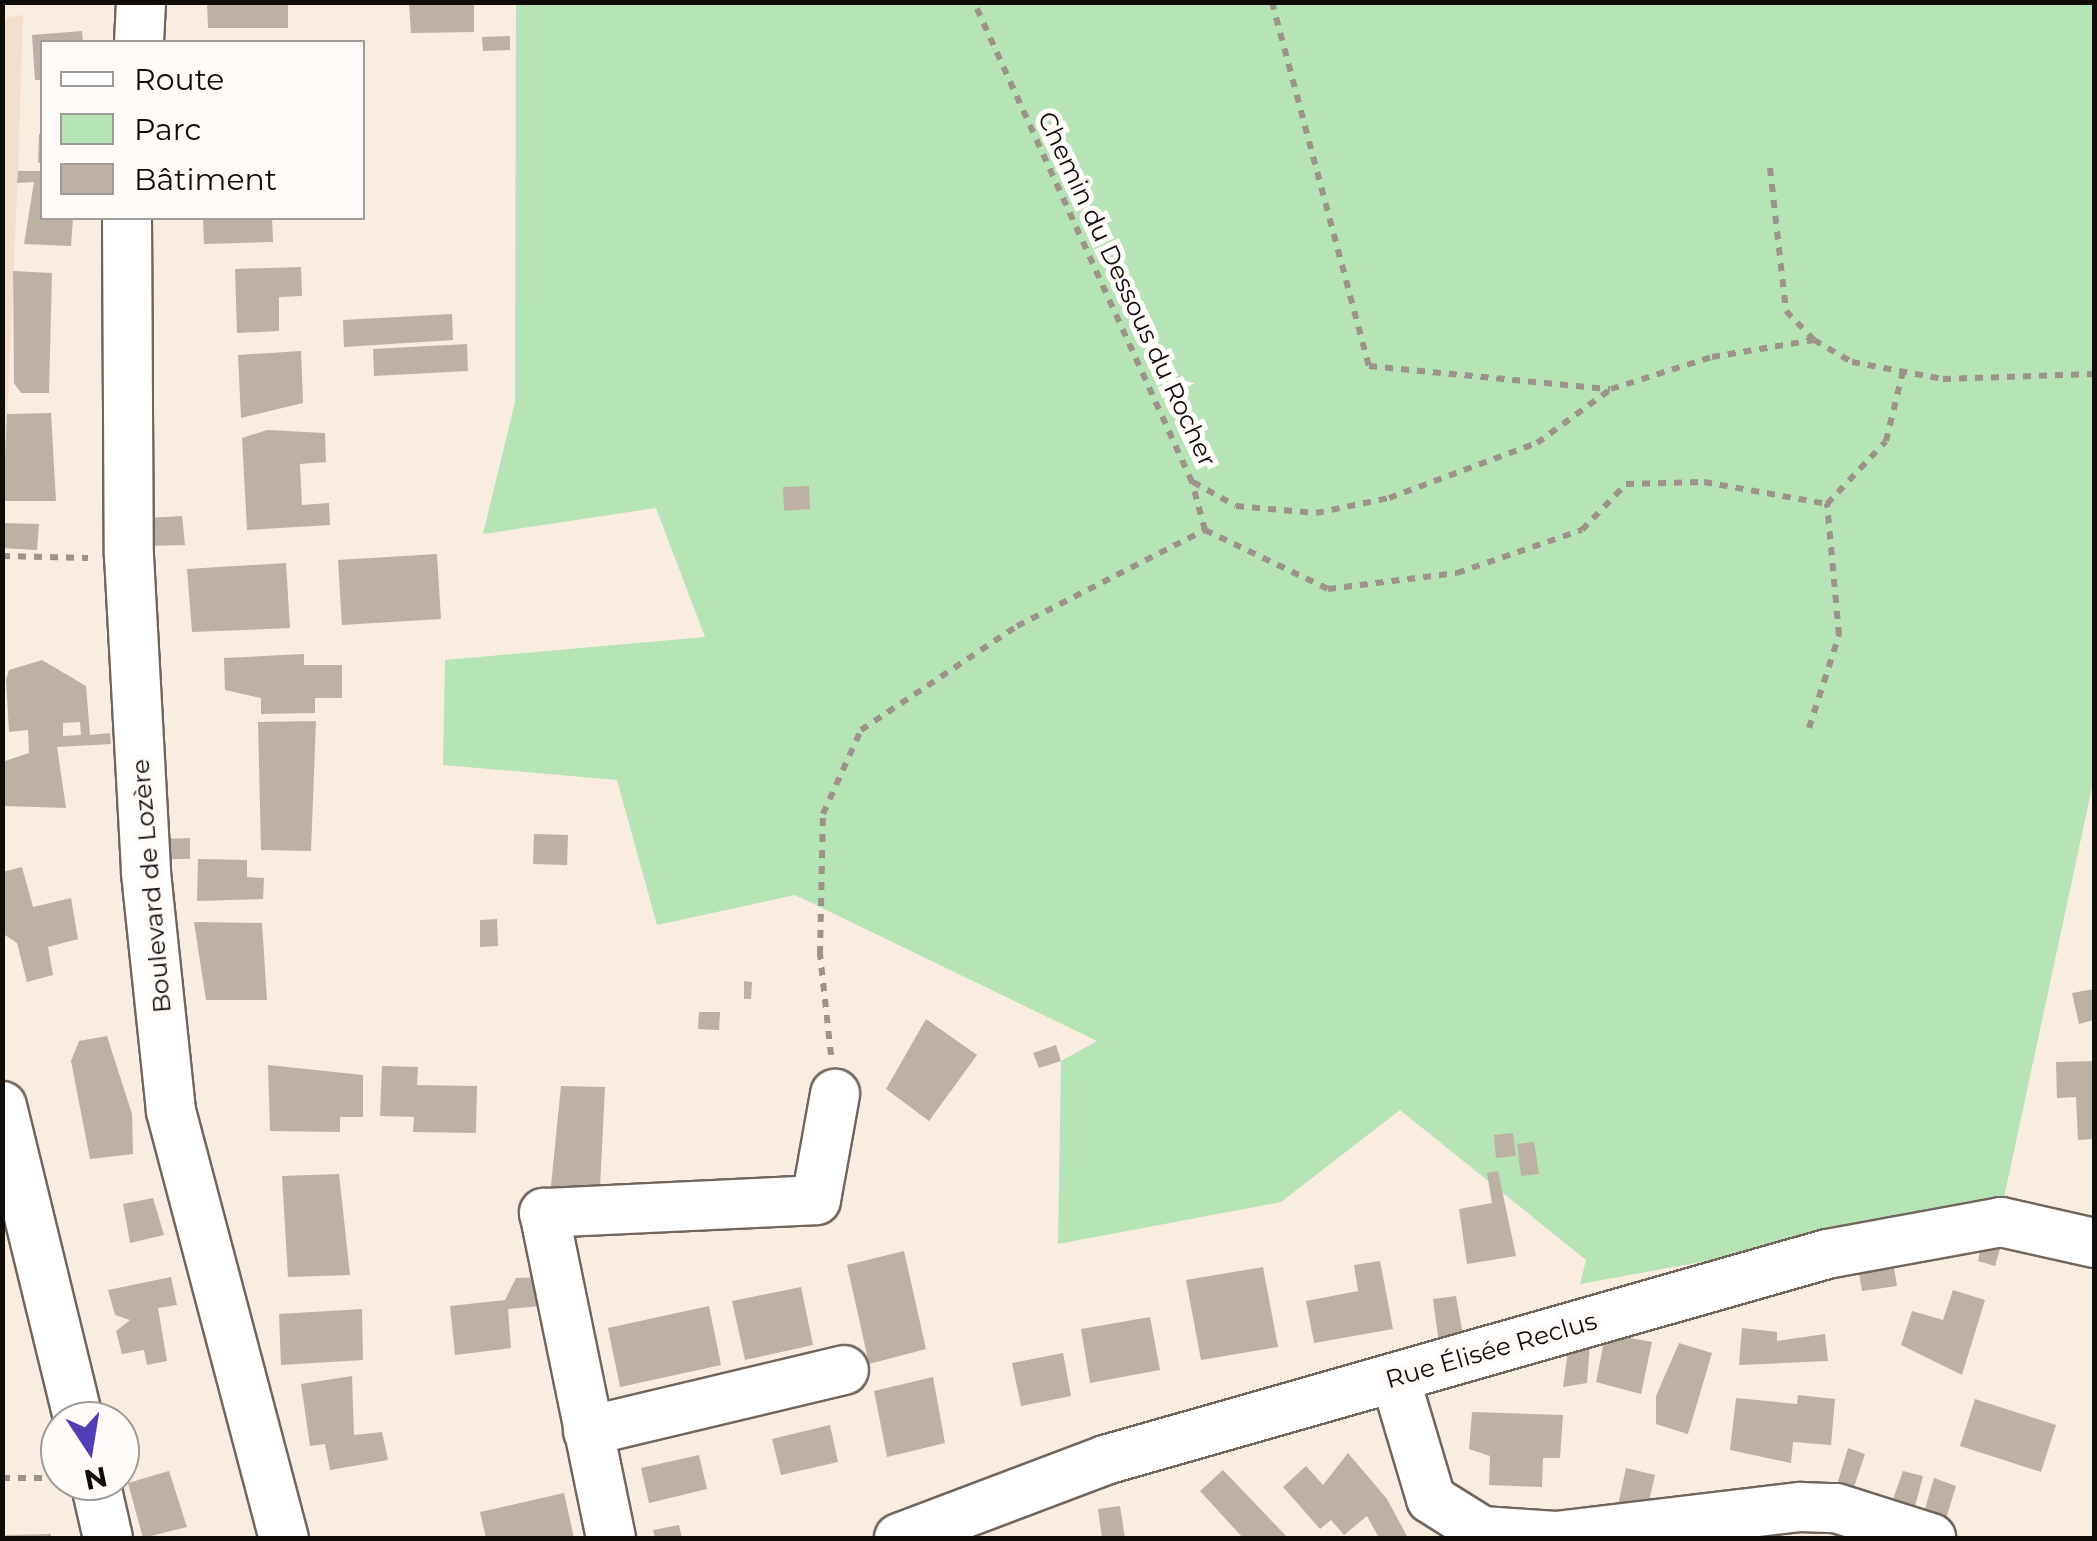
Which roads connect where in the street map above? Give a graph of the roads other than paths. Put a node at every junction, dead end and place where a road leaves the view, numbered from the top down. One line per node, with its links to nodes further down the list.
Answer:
1 (141, 2): 2 (street)
2 (138, 40)
3 (128, 220): 14 (street, Boulevard de Lozère)
4 (835, 1094): 10 (street)
5 (2, 1106): 9 (street)
6 (2094, 1242): 8 (street, Rue Élisée Reclus)
7 (844, 1370): 10 (street)
8 (1395, 1378): 12 (street, Rue Élisée Reclus); 16 (street)
9 (74, 1401)
10 (588, 1431): 15 (street)
11 (99, 1501): 13 (street)
12 (920, 1533)
13 (108, 1538)
14 (284, 1538)
15 (611, 1538)
16 (1931, 1538)

